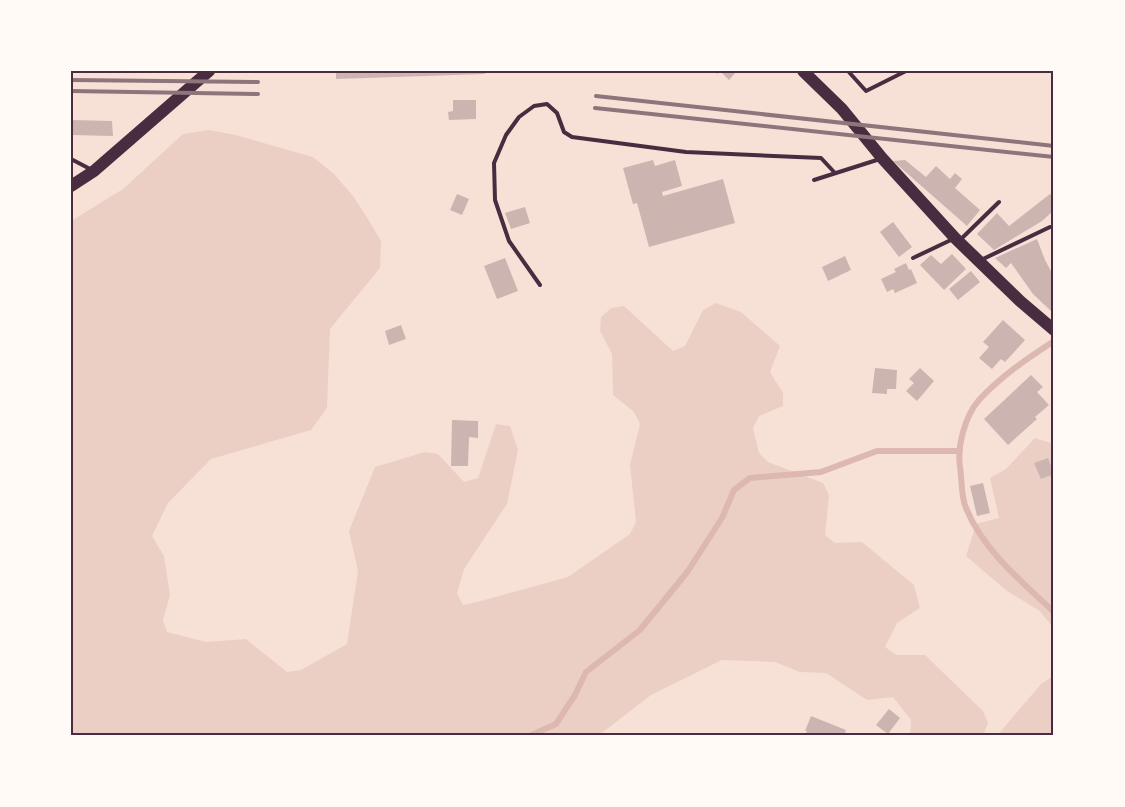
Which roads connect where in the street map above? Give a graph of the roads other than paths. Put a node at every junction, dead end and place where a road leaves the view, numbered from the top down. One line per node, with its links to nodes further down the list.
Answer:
1 (209, 71): 7 (main road)
2 (848, 71): 3 (lane)
3 (906, 71)
4 (810, 74): 5 (main road)
5 (882, 158): 8 (lane); 13 (main road)
6 (71, 159): 7 (lane)
7 (94, 171): 10 (main road)
8 (835, 174): 9 (lane); 16 (lane)
9 (814, 180)
10 (71, 186)
11 (999, 202): 13 (lane)
12 (1050, 227): 15 (lane)
13 (957, 240): 14 (lane); 15 (main road)
14 (913, 258)
15 (978, 261): 17 (main road)
16 (540, 285)
17 (1054, 330)

